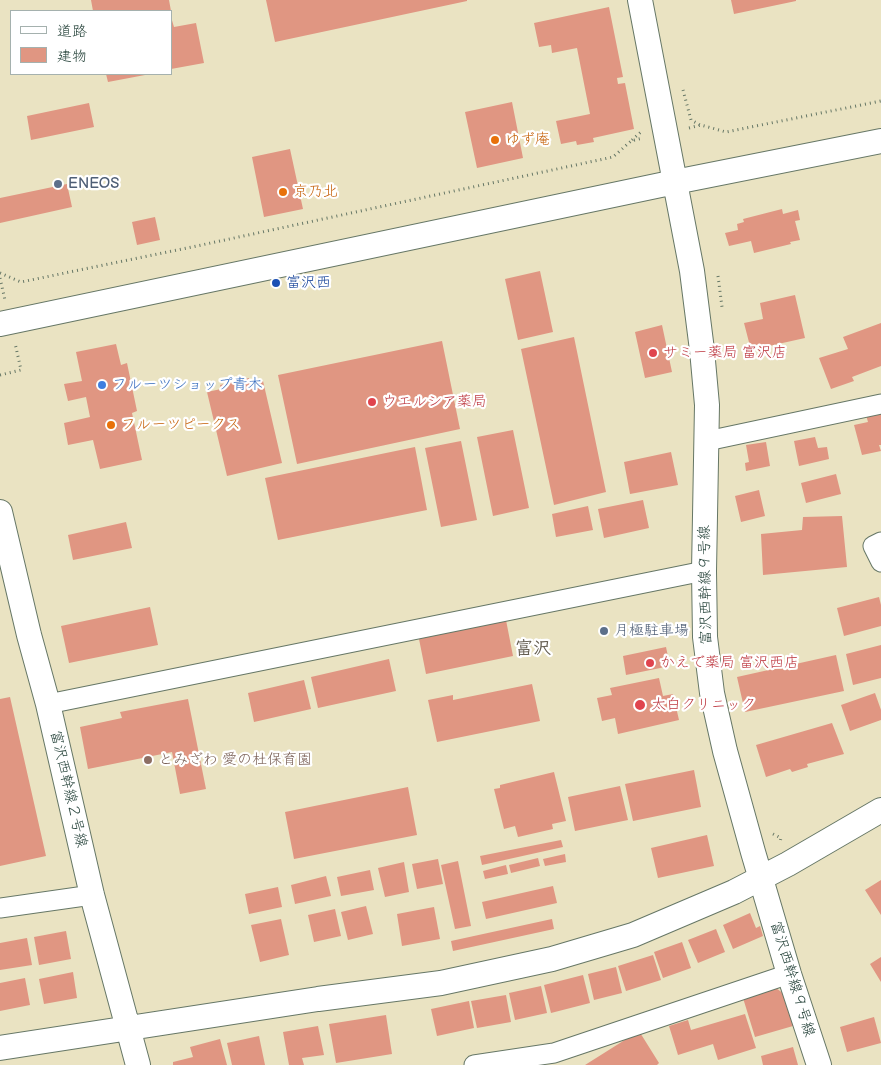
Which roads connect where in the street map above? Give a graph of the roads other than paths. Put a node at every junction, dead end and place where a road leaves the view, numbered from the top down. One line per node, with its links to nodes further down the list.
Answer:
1 (640, 0): 3 (street, 富沢西幹線９号線)
2 (881, 140): 3 (street)
3 (675, 182): 4 (street); 6 (street, 富沢西幹線９号線)
4 (7, 323)
5 (881, 404): 6 (street)
6 (707, 441): 10 (street, 富沢西幹線９号線)
7 (0, 512): 11 (street, 富沢西幹線２号線)
8 (881, 542): 9 (street)
9 (881, 562)
10 (704, 571): 11 (street); 13 (street, 富沢西幹線９号線)
11 (48, 704): 14 (street, 富沢西幹線２号線)
12 (881, 810): 13 (street)
13 (761, 879): 16 (street, 富沢西幹線９号線); 17 (street)
14 (92, 895): 15 (street); 17 (street, 富沢西幹線２号線)
15 (0, 908)
16 (789, 974): 19 (street); 22 (street, 富沢西幹線９号線)
17 (127, 1028): 18 (street); 20 (street, 富沢西幹線２号線)
18 (0, 1048)
19 (555, 1059): 21 (street)
20 (138, 1065)
21 (474, 1065)
22 (819, 1065)

